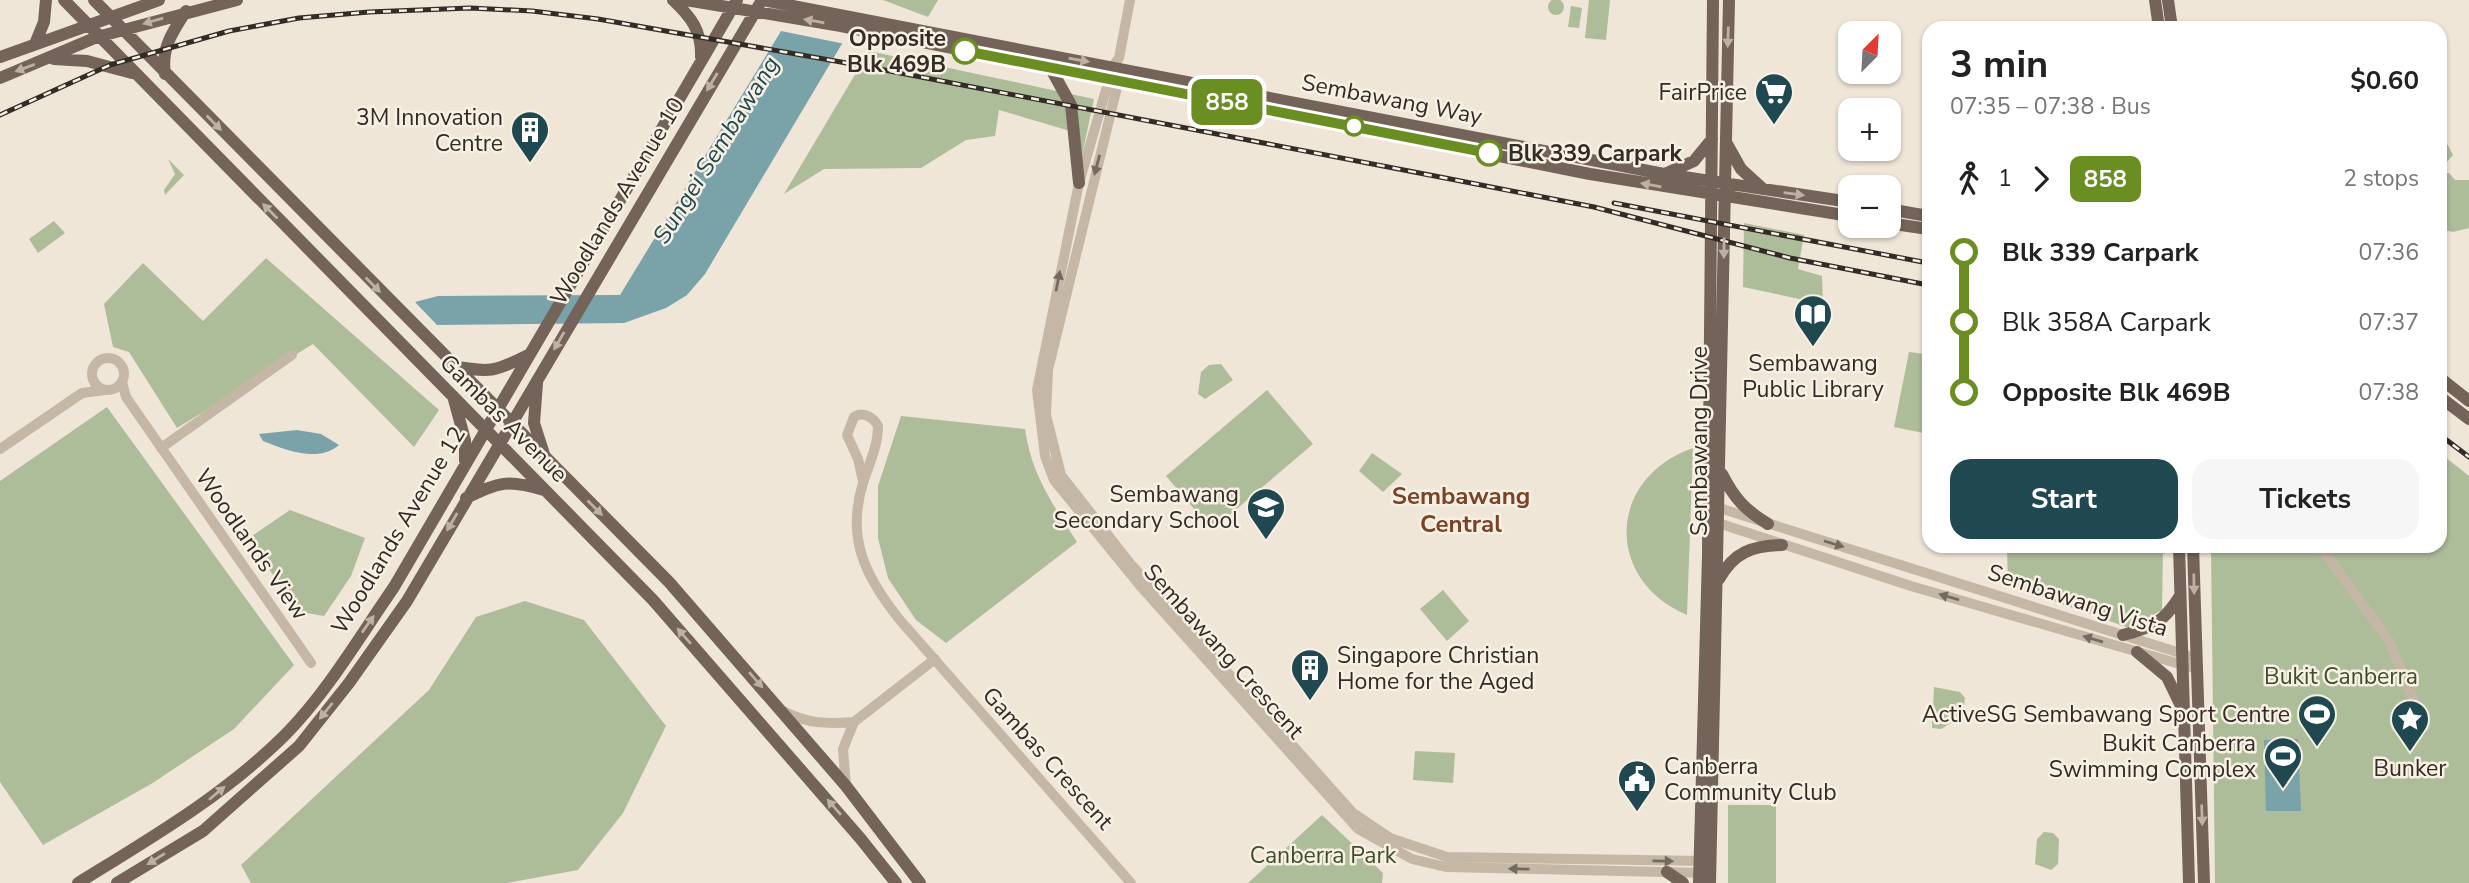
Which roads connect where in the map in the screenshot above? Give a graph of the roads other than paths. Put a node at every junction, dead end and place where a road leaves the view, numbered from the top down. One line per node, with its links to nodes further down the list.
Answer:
1 (46, 0): 24 (main road)
2 (64, 0): 20 (main road, Gambas Avenue)
3 (94, 0): 17 (main road, Gambas Avenue)
4 (159, 0): 17 (main road)
5 (236, 0): 16 (main road)
6 (673, 0): 27 (main road)
7 (685, 0): 13 (main road)
8 (1129, 0): 28 (street, Sembawang Crescent)
9 (1713, 0): 34 (main road, Sembawang Drive)
10 (1729, 0): 34 (main road, Sembawang Drive, one-way to 34)
11 (2155, 0): 18 (main road)
12 (2168, 0): 19 (main road)
13 (735, 3): 14 (main road); 27 (main road, Woodlands Avenue 10)
14 (760, 3): 15 (main road, Sembawang Way); 21 (main road, Sembawang Way, one-way to 14); 52 (main road, Woodlands Avenue 10, one-way to 52)
15 (801, 4): 21 (main road, Sembawang Way)
16 (186, 11): 22 (main road, one-way to 22); 31 (main road)
17 (109, 18): 20 (main road); 22 (main road, Gambas Avenue)
18 (2158, 21)
19 (2171, 21)
20 (86, 26): 23 (main road, Gambas Avenue); 24 (main road)
21 (880, 28): 28 (main road, Sembawang Way, one-way to 28); 29 (main road, Sembawang Way)
22 (121, 29): 23 (main road); 31 (main road, Gambas Avenue)
23 (97, 37): 26 (main road); 30 (main road, Gambas Avenue)
24 (34, 44): 25 (main road)
25 (0, 57)
26 (50, 59): 30 (main road); 32 (main road, one-way to 32)
27 (701, 61): 49 (main road, Woodlands Avenue 10)
28 (1118, 64): 33 (street, Sembawang Crescent); 35 (main road, Sembawang Way)
29 (1051, 69): 33 (main road, Sembawang Way); 39 (main road)
30 (132, 73): 57 (main road, Gambas Avenue, one-way to 30)
31 (166, 75): 50 (main road, Gambas Avenue, one-way to 50)
32 (0, 78)
33 (1113, 82): 36 (main road, Sembawang Way); 39 (street, Sembawang Crescent); 98 (street, Sembawang Crescent, one-way to 98)
34 (1719, 140): 37 (main road); 38 (main road, Sembawang Drive); 40 (main road)
35 (1574, 155): 36 (main road); 37 (main road, Sembawang Way)
36 (1590, 174): 41 (main road, Sembawang Way, one-way to 36)
37 (1664, 174): 38 (main road, Sembawang Way)
38 (1718, 182): 40 (main road, Sembawang Way); 41 (main road, Sembawang Drive)
39 (1079, 183): 97 (street, Sembawang Crescent, one-way to 39)
40 (1763, 190): 42 (main road, Sembawang Way, one-way to 42)
41 (1718, 197): 44 (main road, Sembawang Way); 70 (main road, Sembawang Drive, one-way to 70); 74 (main road, Sembawang Drive)
42 (1838, 200)
43 (1901, 211): 45 (main road)
44 (1838, 214)
45 (1922, 215)
46 (1901, 225): 47 (main road)
47 (1922, 228)
48 (292, 355): 66 (street)
49 (528, 355): 50 (main road); 61 (main road, Woodlands Avenue 10)
50 (453, 366): 61 (main road, Gambas Avenue)
51 (92, 375): 53 (street, Woodlands View); 55 (street, Woodlands View); 56 (street)
52 (537, 379): 63 (main road, Woodlands Avenue 10); 68 (main road)
53 (122, 382): 55 (street); 58 (street, Woodlands View)
54 (2447, 384): 59 (main road)
55 (109, 390): 56 (street); 58 (street, Woodlands View)
56 (82, 393): 67 (street)
57 (453, 396): 64 (main road, Gambas Avenue); 69 (main road)
58 (126, 397): 66 (street, Woodlands View)
59 (2469, 401)
60 (2447, 402): 62 (main road)
61 (496, 409): 63 (main road, Gambas Avenue); 64 (main road, Woodlands Avenue 12)
62 (2469, 419)
63 (510, 424): 65 (main road, Woodlands Avenue 12); 68 (main road, Gambas Avenue)
64 (485, 428): 65 (main road, Gambas Avenue); 69 (main road, Woodlands Avenue 12)
65 (499, 442): 72 (main road, Gambas Avenue); 73 (main road, Woodlands Avenue 12)
66 (161, 448): 87 (street, Woodlands View)
67 (0, 449)
68 (546, 460): 89 (main road, Gambas Avenue, one-way to 89)
69 (465, 461): 99 (main road, Woodlands Avenue 12, one-way to 69)
70 (1720, 470): 74 (main road, Sembawang Drive); 76 (main road)
71 (863, 481): 71 (street, Gambas Crescent); 85 (street, Gambas Crescent)
72 (547, 491): 73 (main road); 96 (main road, Gambas Avenue, one-way to 72)
73 (466, 498): 100 (main road, Woodlands Avenue 12, one-way to 100)
74 (1714, 506): 75 (main road, Sembawang Drive); 76 (street, Sembawang Vista)
75 (1714, 522): 77 (street, Sembawang Vista); 81 (main road, Sembawang Drive); 98 (main road, Sembawang Drive)
76 (1768, 524): 83 (street, Sembawang Vista, one-way to 83)
77 (1782, 545): 81 (main road); 84 (street, Sembawang Vista, one-way to 77)
78 (2179, 553): 82 (main road)
79 (2193, 553): 88 (main road, one-way to 88)
80 (2325, 553): 93 (street)
81 (1718, 581): 98 (main road, Sembawang Drive)
82 (2180, 596): 83 (main road); 86 (main road)
83 (2123, 635): 86 (street, Sembawang Vista)
84 (2137, 652): 86 (street, Sembawang Vista); 90 (main road)
85 (935, 659): 91 (street); 103 (street, Gambas Crescent)
86 (2182, 660): 88 (street, Sembawang Vista); 90 (main road)
87 (311, 663)
88 (2196, 664): 92 (main road)
89 (782, 710): 91 (street); 94 (main road, Gambas Avenue)
90 (2184, 719): 92 (main road); 105 (main road)
91 (853, 722): 94 (street)
92 (2198, 722): 106 (main road, one-way to 106)
93 (2425, 726)
94 (846, 786): 95 (main road, Gambas Avenue)
95 (895, 849): 96 (main road); 102 (main road, Gambas Avenue)
96 (877, 859): 101 (main road, Gambas Avenue)
97 (1667, 872): 98 (street, Sembawang Crescent); 104 (main road)
98 (1704, 872)
99 (78, 883)
100 (117, 883)
101 (896, 883)
102 (920, 883)
103 (1131, 883)
104 (1683, 883)
105 (2189, 883)
106 (2204, 883)

